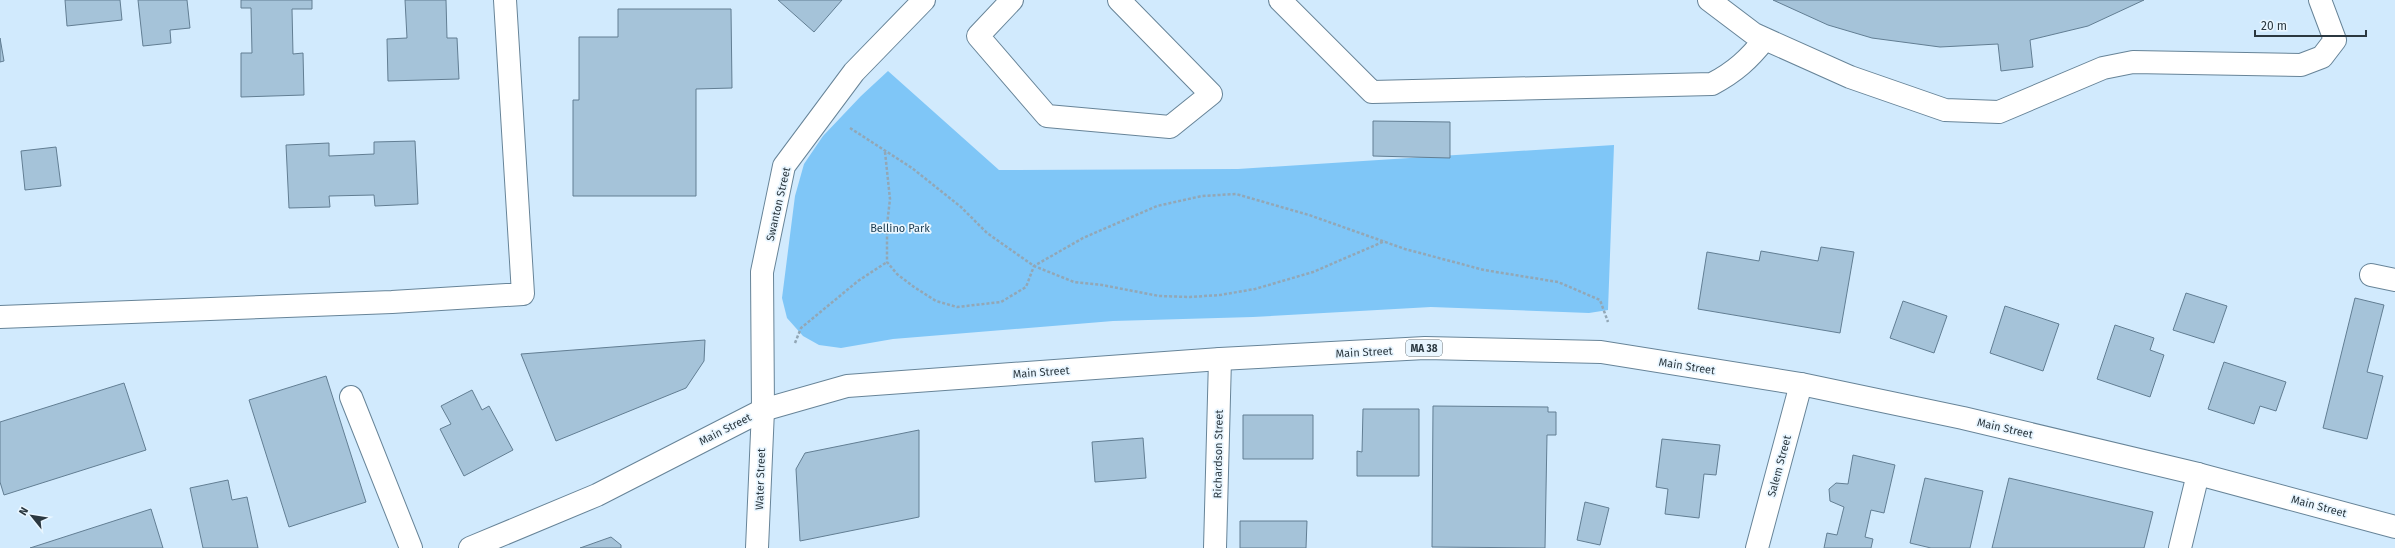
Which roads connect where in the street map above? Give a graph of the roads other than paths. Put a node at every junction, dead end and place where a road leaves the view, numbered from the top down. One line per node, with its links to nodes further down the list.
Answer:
1 (505, 0): 11 (main road)
2 (924, 0): 15 (main road, Swanton Street)
3 (1012, 0): 4 (main road)
4 (1119, 0)
5 (1280, 0): 8 (main road)
6 (1709, 0): 8 (main road)
7 (2320, 0): 8 (main road)
8 (1765, 39)
9 (2371, 275): 10 (main road)
10 (2395, 280)
11 (0, 317)
12 (1220, 360): 13 (main road, Main Street / MA 38); 15 (main road, Main Street / MA 38); 21 (main road, Richardson Street)
13 (1801, 384): 16 (main road, Main Street / MA 38); 22 (main road, Salem Street)
14 (351, 397): 18 (main road)
15 (763, 410): 19 (main road, Main Street / MA 38); 20 (main road, Water Street)
16 (2198, 474): 17 (main road, Main Street / MA 38); 23 (main road)
17 (2395, 527)
18 (411, 548)
19 (470, 548)
20 (757, 548)
21 (1215, 548)
22 (1757, 548)
23 (2180, 548)

